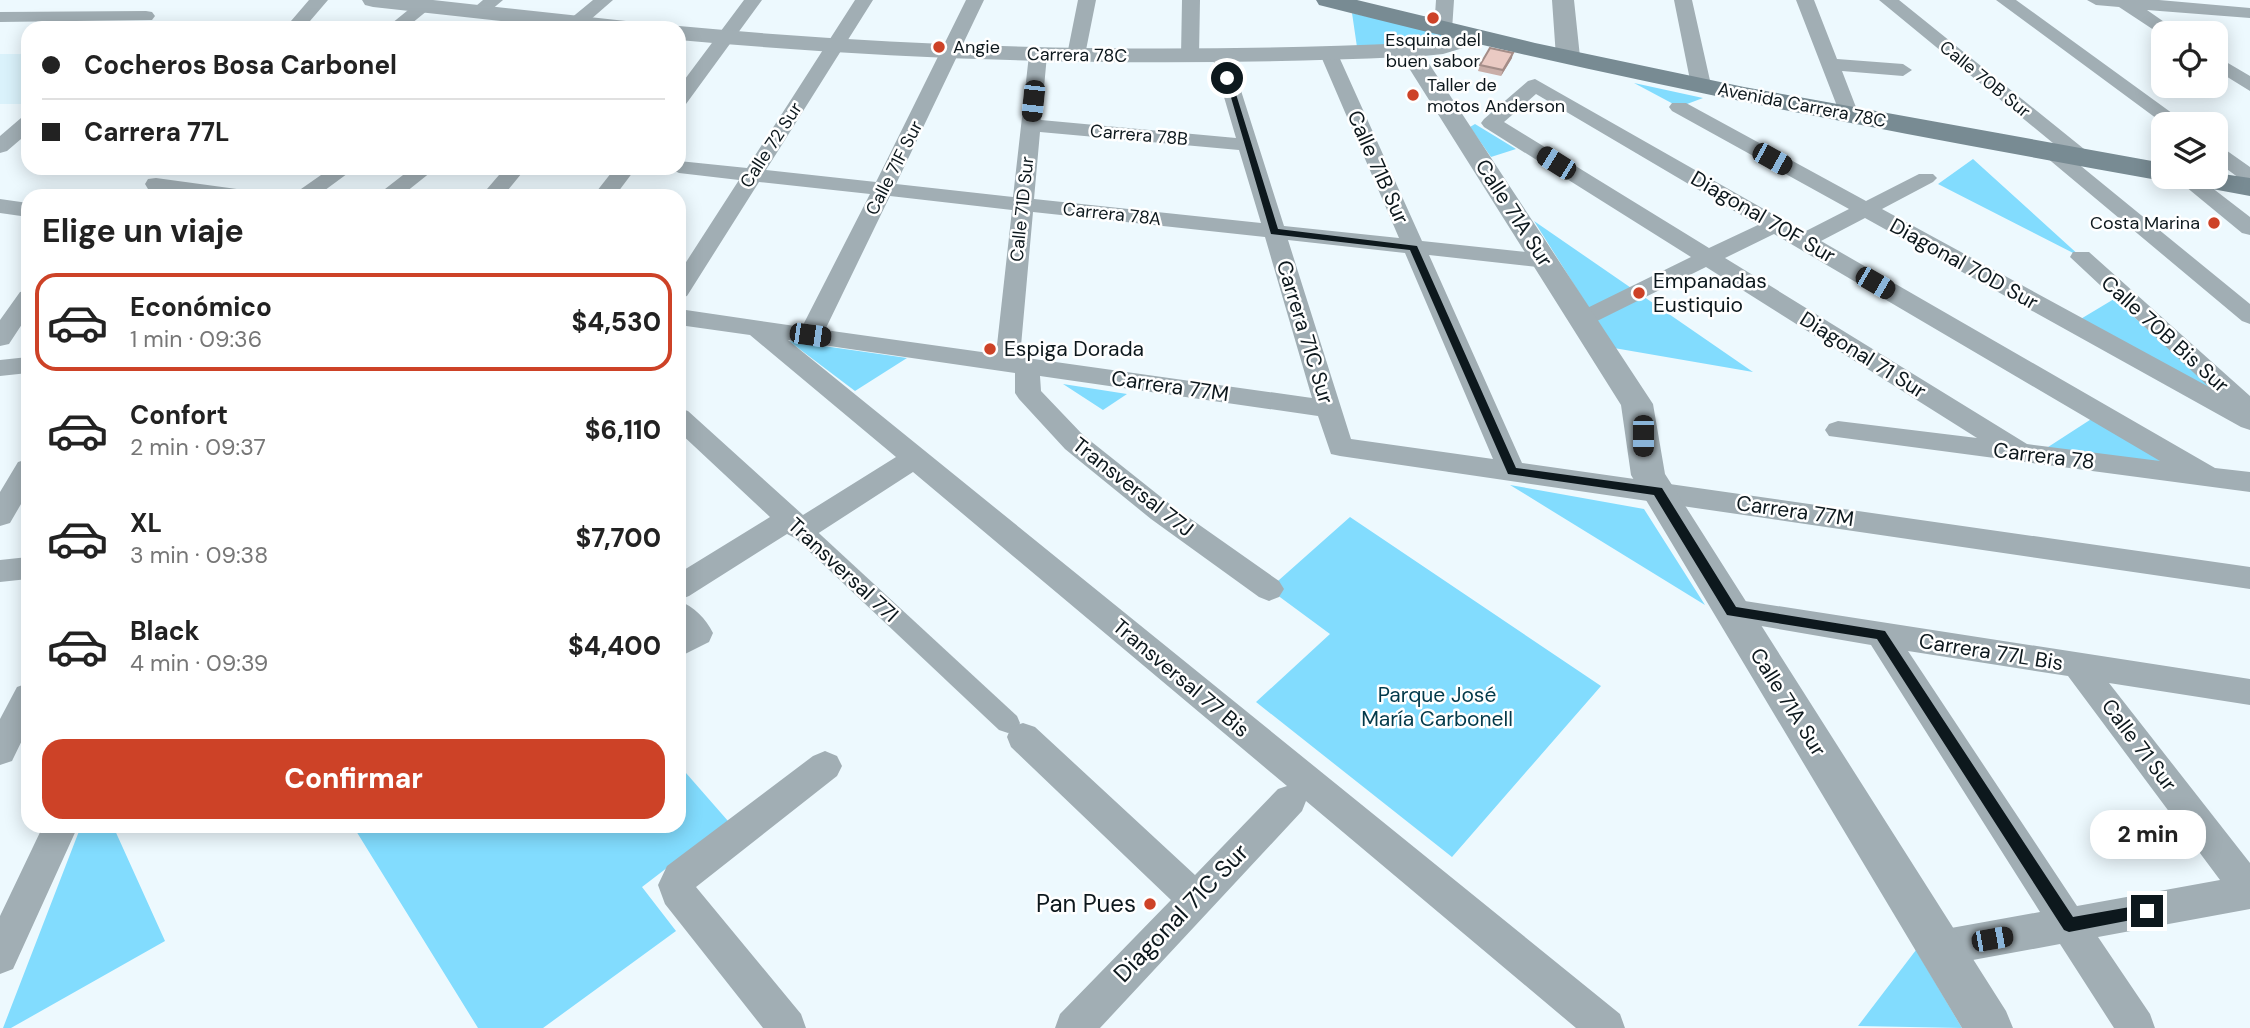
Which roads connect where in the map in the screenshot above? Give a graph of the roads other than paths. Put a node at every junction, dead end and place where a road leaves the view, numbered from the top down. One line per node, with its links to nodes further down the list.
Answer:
1 (6, 0): 21 (street)
2 (164, 0): 27 (street)
3 (319, 0): 28 (street)
4 (373, 0): 22 (street)
5 (604, 0): 31 (street)
6 (753, 0): 36 (street)
7 (864, 0): 37 (street, Calle 72 Sur)
8 (975, 0): 39 (street, Calle 71F Sur)
9 (1087, 0): 42 (street)
10 (1191, 0): 43 (street)
11 (1329, 0): 33 (main road, Avenida Carrera 78C)
12 (1445, 0): 33 (street)
13 (1563, 0): 45 (street)
14 (1683, 0): 49 (street)
15 (1805, 0): 46 (street)
16 (1888, 0): 61 (street, Calle 70B Sur)
17 (2005, 0): 53 (street)
18 (2096, 0): 19 (street)
19 (2124, 2): 20 (street); 32 (street)
20 (2152, 2): 24 (street)
21 (0, 4)
22 (424, 6): 23 (street); 29 (street)
23 (486, 6): 30 (street)
24 (2250, 13)
25 (0, 18): 26 (street)
26 (104, 21)
27 (140, 21)
28 (300, 21)
29 (404, 21)
30 (565, 21)
31 (578, 21)
32 (2153, 21)
33 (1443, 30): 35 (main road, Avenida Carrera 78C)
34 (686, 34): 36 (street, Carrera 78C)
35 (1475, 37): 38 (street, Carrera 78C); 45 (main road, Avenida Carrera 78C)
36 (727, 38): 37 (street, Carrera 78C); 51 (street)
37 (837, 46): 39 (street, Carrera 78C); 65 (street, Calle 72 Sur)
38 (1409, 50): 40 (street, Carrera 78C); 93 (street, Calle 71A Sur)
39 (952, 52): 41 (street, Carrera 78C); 80 (street, Calle 71F Sur)
40 (1329, 54): 44 (street, Carrera 78C); 90 (street, Calle 71B Sur)
41 (1038, 55): 42 (street, Carrera 78C); 56 (street, Calle 71D Sur)
42 (1076, 55): 43 (street, Carrera 78C)
43 (1190, 56): 44 (street, Carrera 78C)
44 (1220, 56): 58 (street, Carrera 71C Sur)
45 (1568, 57): 49 (main road, Avenida Carrera 78C)
46 (1829, 64): 47 (street); 54 (street)
47 (1903, 70)
48 (2228, 70): 50 (street)
49 (1701, 85): 54 (main road, Avenida Carrera 78C)
50 (2250, 85)
51 (686, 91)
52 (1679, 107): 85 (street, Diagonal 70D Sur)
53 (2160, 112)
54 (1849, 115): 60 (main road, Avenida Carrera 78C)
55 (1491, 123): 86 (street, Diagonal 70F Sur); 92 (street, Diagonal 71 Sur)
56 (1030, 125): 58 (street, Carrera 78B); 82 (street, Calle 71D Sur)
57 (21, 128): 59 (street)
58 (1247, 145): 88 (street, Carrera 71C Sur)
59 (0, 147)
60 (2053, 153): 61 (main road, Avenida Carrera 78C); 96 (street)
61 (2082, 158): 64 (main road, Avenida Carrera 78C)
62 (2228, 161): 70 (street)
63 (686, 168): 65 (street, Carrera 78A)
64 (2151, 170)
65 (751, 174): 80 (street, Carrera 78A); 94 (street, Calle 72 Sur)
66 (334, 175): 76 (street)
67 (416, 175): 77 (street)
68 (510, 175): 78 (street)
69 (620, 175): 79 (street)
70 (2250, 177)
71 (1926, 178): 85 (street)
72 (157, 183): 75 (street)
73 (2228, 183): 74 (main road)
74 (2250, 187)
75 (197, 189)
76 (313, 189)
77 (397, 189)
78 (498, 189)
79 (610, 189)
80 (883, 189): 82 (street, Carrera 78A); 100 (street, Calle 71F Sur)
81 (2203, 189): 87 (street)
82 (1023, 204): 88 (street, Carrera 78A); 102 (street, Calle 71D Sur)
83 (0, 206): 84 (street)
84 (21, 209)
85 (1865, 210): 89 (street); 107 (street, Diagonal 70D Sur)
86 (1775, 225): 89 (street, Diagonal 70F Sur); 92 (street)
87 (2250, 228)
88 (1274, 232): 90 (street, Carrera 78A); 105 (street, Carrera 71C Sur)
89 (1804, 241): 114 (street, Diagonal 70F Sur)
90 (1414, 248): 93 (street, Carrera 78A); 113 (street, Calle 71B Sur)
91 (2081, 257): 106 (street, Calle 70B Bis Sur)
92 (1707, 258): 98 (street); 111 (street, Diagonal 71 Sur)
93 (1546, 261): 98 (street, Calle 71A Sur)
94 (686, 280)
95 (21, 307): 101 (street)
96 (2250, 316)
97 (686, 318): 99 (street, Carrera 77M)
98 (1583, 319): 117 (street, Calle 71A Sur)
99 (756, 327): 100 (street, Carrera 77M); 112 (street, Transversal 77 Bis)
100 (810, 335): 102 (street, Carrera 77M)
101 (0, 338)
102 (1017, 364): 105 (street, Carrera 77M); 124 (street, Transversal 77J)
103 (21, 366): 104 (street)
104 (0, 368)
105 (1328, 409): 110 (street, Carrera 71C Sur)
106 (2250, 410)
107 (2250, 421)
108 (686, 423): 119 (street, Transversal 77I)
109 (1838, 430): 111 (street, Carrera 78)
110 (1340, 447): 113 (street, Carrera 77M)
111 (2021, 453): 114 (street, Carrera 78)
112 (915, 458): 119 (street); 142 (street, Transversal 77 Bis)
113 (1512, 471): 117 (street, Carrera 77M)
114 (2209, 477): 116 (street, Carrera 78)
115 (21, 481): 118 (street)
116 (2250, 482)
117 (1658, 491): 122 (street, Carrera 77M); 125 (street, Calle 71A Sur)
118 (0, 516)
119 (795, 525): 123 (street); 130 (street, Transversal 77I)
120 (21, 569): 121 (street)
121 (0, 571)
122 (2250, 578)
123 (686, 584)
124 (1269, 589)
125 (1732, 611): 126 (street, Carrera 77L Bis); 138 (street, Calle 71A Sur)
126 (1881, 635): 127 (street, Carrera 77L Bis); 137 (street)
127 (2078, 666): 128 (street, Carrera 77L Bis); 135 (street, Calle 71 Sur)
128 (2250, 692)
129 (21, 710): 131 (street)
130 (1015, 730): 136 (street, Transversal 77I)
131 (0, 751)
132 (825, 766): 141 (street)
133 (1290, 800): 136 (street, Diagonal 71C Sur)
134 (58, 833): 139 (street)
135 (2250, 891): 137 (street)
136 (1195, 899): 140 (street, Diagonal 71C Sur)
137 (2069, 925): 138 (street); 144 (street)
138 (1940, 948): 143 (street, Calle 71A Sur)
139 (0, 956)
140 (1073, 1027)
141 (787, 1028)
142 (1606, 1028)
143 (1989, 1028)
144 (2136, 1028)

